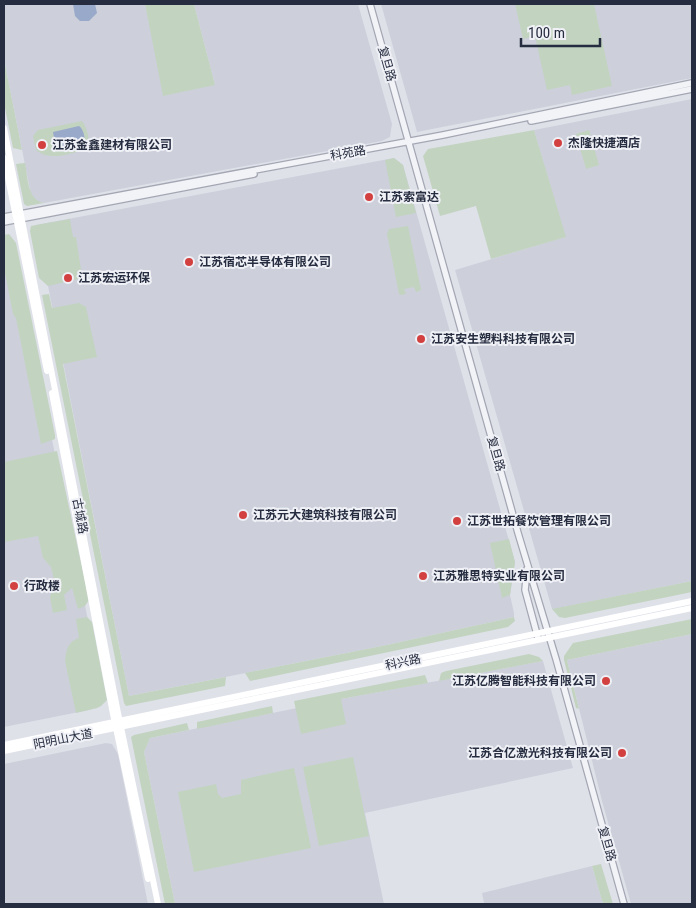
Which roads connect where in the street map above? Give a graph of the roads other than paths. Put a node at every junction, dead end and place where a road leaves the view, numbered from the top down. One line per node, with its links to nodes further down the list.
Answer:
1 (370, 4): 5 (street, 复旦路)
2 (692, 83): 5 (street, 科苑路)
3 (692, 89): 5 (street, 科苑路)
4 (4, 128): 8 (main road, 古城路)
5 (410, 143): 8 (street, 科苑路); 10 (street, 复旦路)
6 (4, 158): 8 (main road, 古城路)
7 (4, 217): 8 (street, 科苑路)
8 (19, 217): 9 (street, 科苑路); 17 (main road, 古城路)
9 (4, 222)
10 (527, 564): 13 (street, 复旦路); 14 (street)
11 (692, 601): 13 (main road, 科兴路)
12 (692, 608): 15 (main road, 科兴路)
13 (548, 630): 14 (main road, 科兴路); 15 (street, 复旦路)
14 (536, 633): 16 (street); 17 (main road, 科兴路)
15 (550, 638): 16 (main road, 科兴路); 22 (street, 复旦路)
16 (538, 640): 17 (main road, 科兴路)
17 (118, 725): 18 (main road, 阳明山大道); 19 (main road, 阳明山大道); 20 (main road, 古城路); 21 (main road, 古城路)
18 (4, 744)
19 (4, 751)
20 (154, 904)
21 (158, 904)
22 (624, 904)

